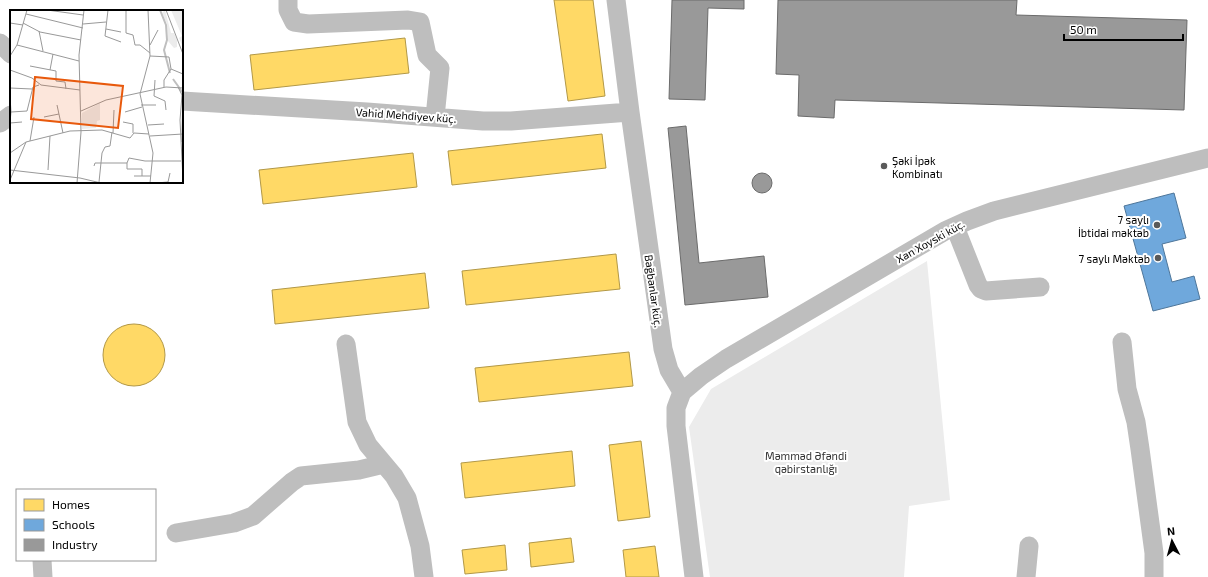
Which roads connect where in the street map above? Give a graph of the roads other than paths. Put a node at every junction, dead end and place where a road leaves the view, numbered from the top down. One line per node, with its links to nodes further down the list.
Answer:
1 (288, 0): 8 (street)
2 (616, 0): 6 (street, Bağbanlar küç.)
3 (0, 43): 4 (street)
4 (10, 53)
5 (183, 101): 8 (street, Vahid Mehdiyev küç.)
6 (630, 112): 8 (street, Vahid Mehdiyev küç.); 15 (street, Bağbanlar küç.)
7 (10, 116): 9 (street)
8 (435, 118)
9 (0, 123)
10 (1208, 158): 11 (street, Xan Xoyski küç.)
11 (955, 227): 12 (street); 15 (street, Xan Xoyski küç.)
12 (1040, 287)
13 (1122, 342): 24 (street)
14 (346, 344): 16 (street)
15 (682, 392): 22 (street)
16 (384, 464): 17 (street); 21 (street)
17 (176, 533)
18 (1029, 546): 23 (street)
19 (42, 561): 20 (street)
20 (43, 577)
21 (424, 577)
22 (694, 577)
23 (1026, 577)
24 (1154, 577)

